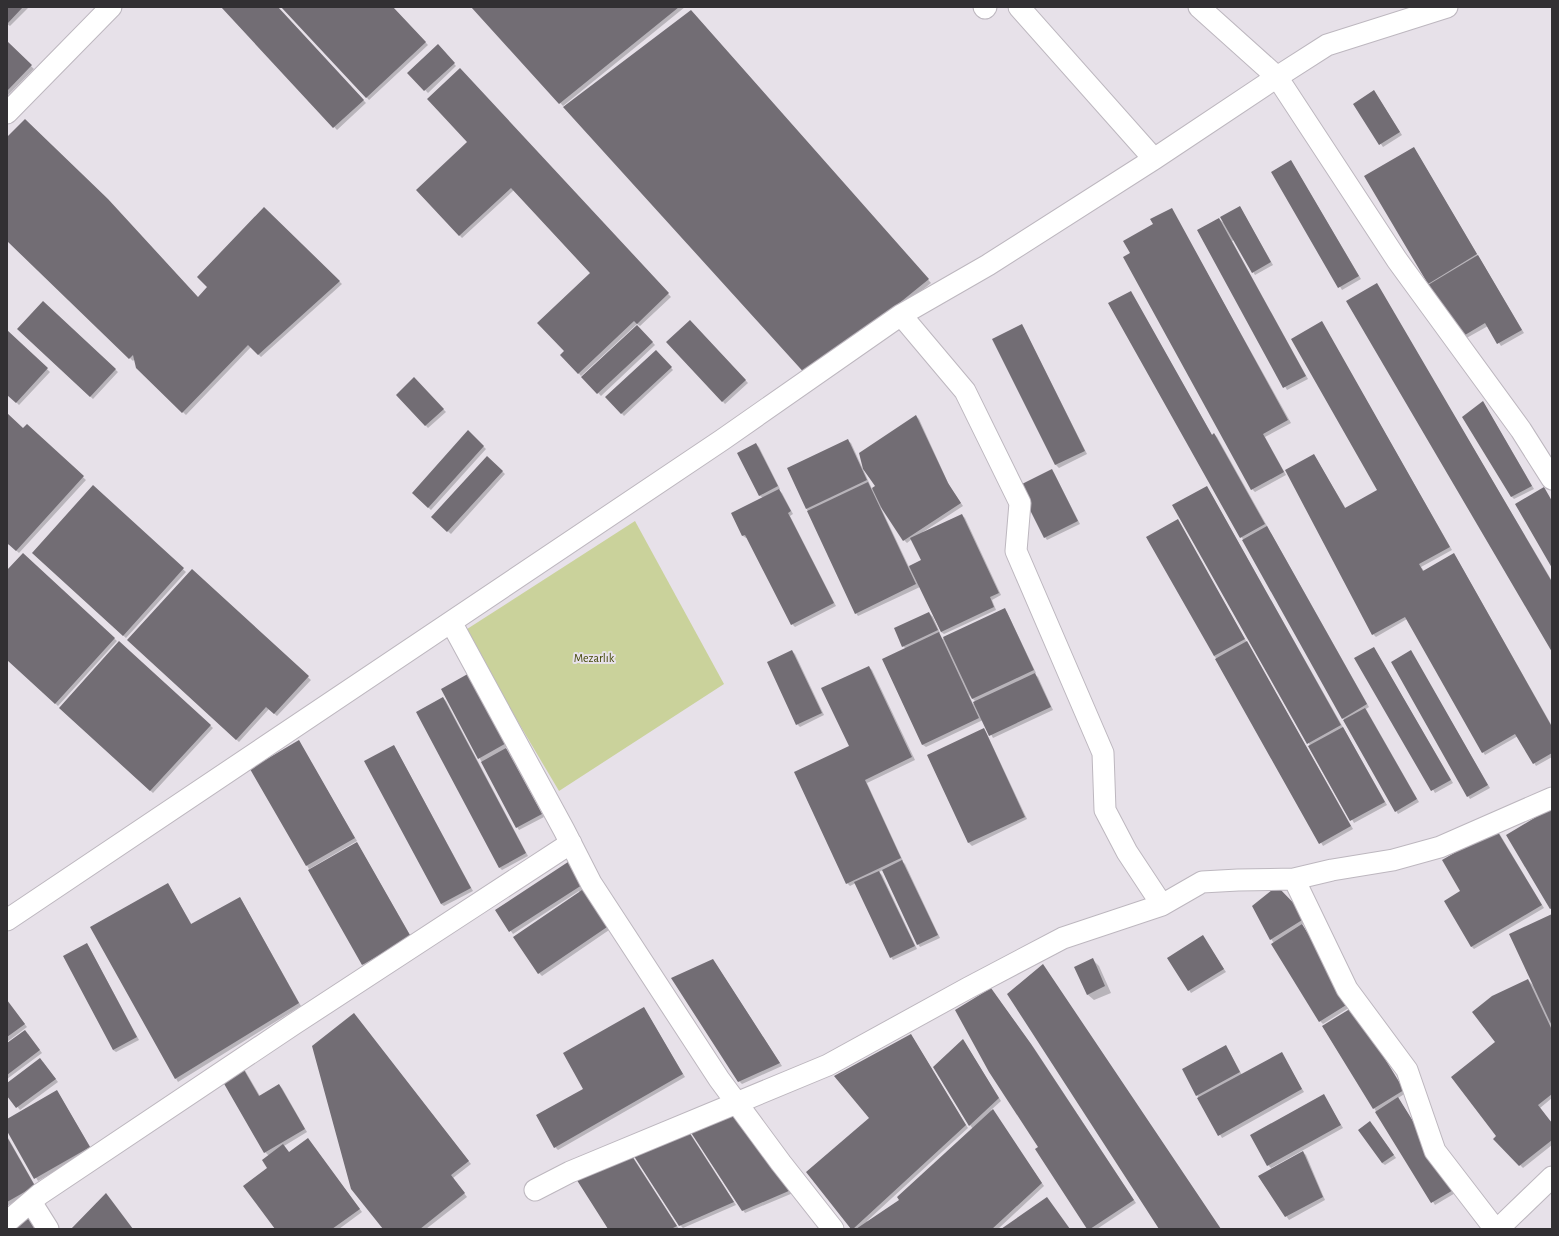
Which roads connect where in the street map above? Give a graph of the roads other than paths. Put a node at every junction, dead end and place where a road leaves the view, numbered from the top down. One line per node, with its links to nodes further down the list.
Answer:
1 (111, 7): 6 (street)
2 (1020, 7): 7 (street)
3 (1199, 7): 5 (street)
4 (1447, 7): 5 (street)
5 (1277, 77): 7 (street); 9 (street)
6 (7, 113)
7 (1154, 159): 8 (street)
8 (901, 315): 10 (street); 14 (street)
9 (1552, 479)
10 (451, 622): 12 (street); 15 (street)
11 (1552, 798): 13 (street)
12 (571, 843): 16 (street); 19 (street)
13 (1294, 879): 14 (street); 23 (street)
14 (1162, 905): 16 (street)
15 (7, 920)
16 (737, 1103): 18 (street); 22 (street)
17 (1552, 1177): 23 (street)
18 (535, 1190)
19 (31, 1202): 20 (street); 21 (street)
20 (7, 1222)
21 (48, 1229)
22 (833, 1229)
23 (1496, 1229)

